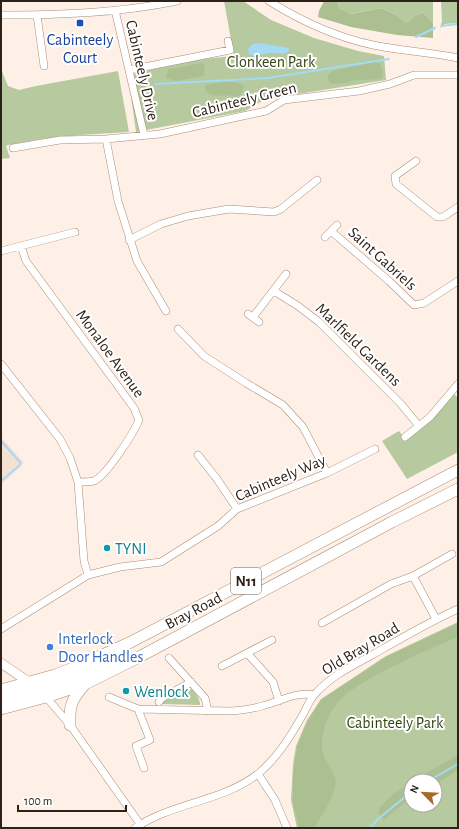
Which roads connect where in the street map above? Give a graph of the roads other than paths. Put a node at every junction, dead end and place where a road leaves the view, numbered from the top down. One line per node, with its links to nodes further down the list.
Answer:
1 (178, 1): 3 (street)
2 (269, 1): 7 (street)
3 (115, 10): 5 (street); 9 (street, Cabinteely Drive)
4 (1, 15): 5 (street)
5 (37, 15): 8 (street)
6 (228, 41): 9 (street)
7 (458, 58)
8 (44, 66)
9 (129, 70): 11 (street, Cabinteely Drive)
10 (458, 75): 11 (street, Cabinteely Green)
11 (144, 136): 12 (street, Cabinteely Green)
12 (106, 139): 13 (street, Cabinteely Green); 21 (street)
13 (12, 148)
14 (416, 161): 16 (street)
15 (318, 180): 21 (street)
16 (458, 207)
17 (337, 225): 18 (street, Saint Gabriels)
18 (331, 231): 20 (street, Saint Gabriels); 25 (street, Saint Gabriels)
19 (75, 232): 22 (street)
20 (325, 237)
21 (129, 240): 27 (street)
22 (21, 246): 23 (street); 38 (street, Monaloe Avenue)
23 (1, 251)
24 (286, 274): 26 (street)
25 (458, 281)
26 (274, 291): 28 (street); 32 (street, Marlfield Gardens)
27 (166, 311)
28 (253, 318)
29 (178, 329): 37 (street)
30 (1, 364): 38 (street)
31 (458, 384): 32 (street)
32 (419, 426): 33 (street)
33 (405, 436)
34 (374, 449): 37 (street, Cabinteely Way)
35 (198, 455): 40 (street)
36 (458, 470): 56 (highway, Bray Road / N11)
37 (327, 473): 40 (street, Cabinteely Way)
38 (78, 482): 42 (street)
39 (458, 489): 50 (highway, Bray Road / N11)
40 (237, 509): 42 (street, Cabinteely Way)
41 (452, 554): 43 (street)
42 (88, 575): 47 (street, Cabinteely Way)
43 (414, 576): 45 (street); 46 (street)
44 (458, 609): 45 (street, Old Bray Road)
45 (436, 619): 58 (street, Old Bray Road)
46 (322, 623)
47 (1, 629)
48 (272, 640): 49 (street)
49 (247, 653): 53 (street); 62 (street)
50 (141, 656): 55 (highway, Bray Road / N11); 56 (highway, N11)
51 (169, 658): 54 (street)
52 (1, 663): 56 (main road)
53 (222, 666)
54 (191, 682): 63 (street); 66 (street)
55 (85, 684): 59 (highway, Bray Road / N11); 67 (highway)
56 (34, 686): 57 (highway, Bray Road / N11); 59 (main road); 61 (highway, N11)
57 (1, 690)
58 (314, 695): 62 (street); 69 (street, Old Bray Road)
59 (46, 697): 64 (highway, Bray Road / N11); 67 (street)
60 (109, 697): 65 (street)
61 (1, 700)
62 (279, 701): 66 (street)
63 (158, 702)
64 (1, 708)
65 (138, 709): 66 (street); 68 (street)
66 (208, 711)
67 (70, 725): 70 (street)
68 (144, 768)
69 (258, 774): 70 (street, Old Bray Road); 71 (street)
70 (137, 826)
71 (287, 828)

